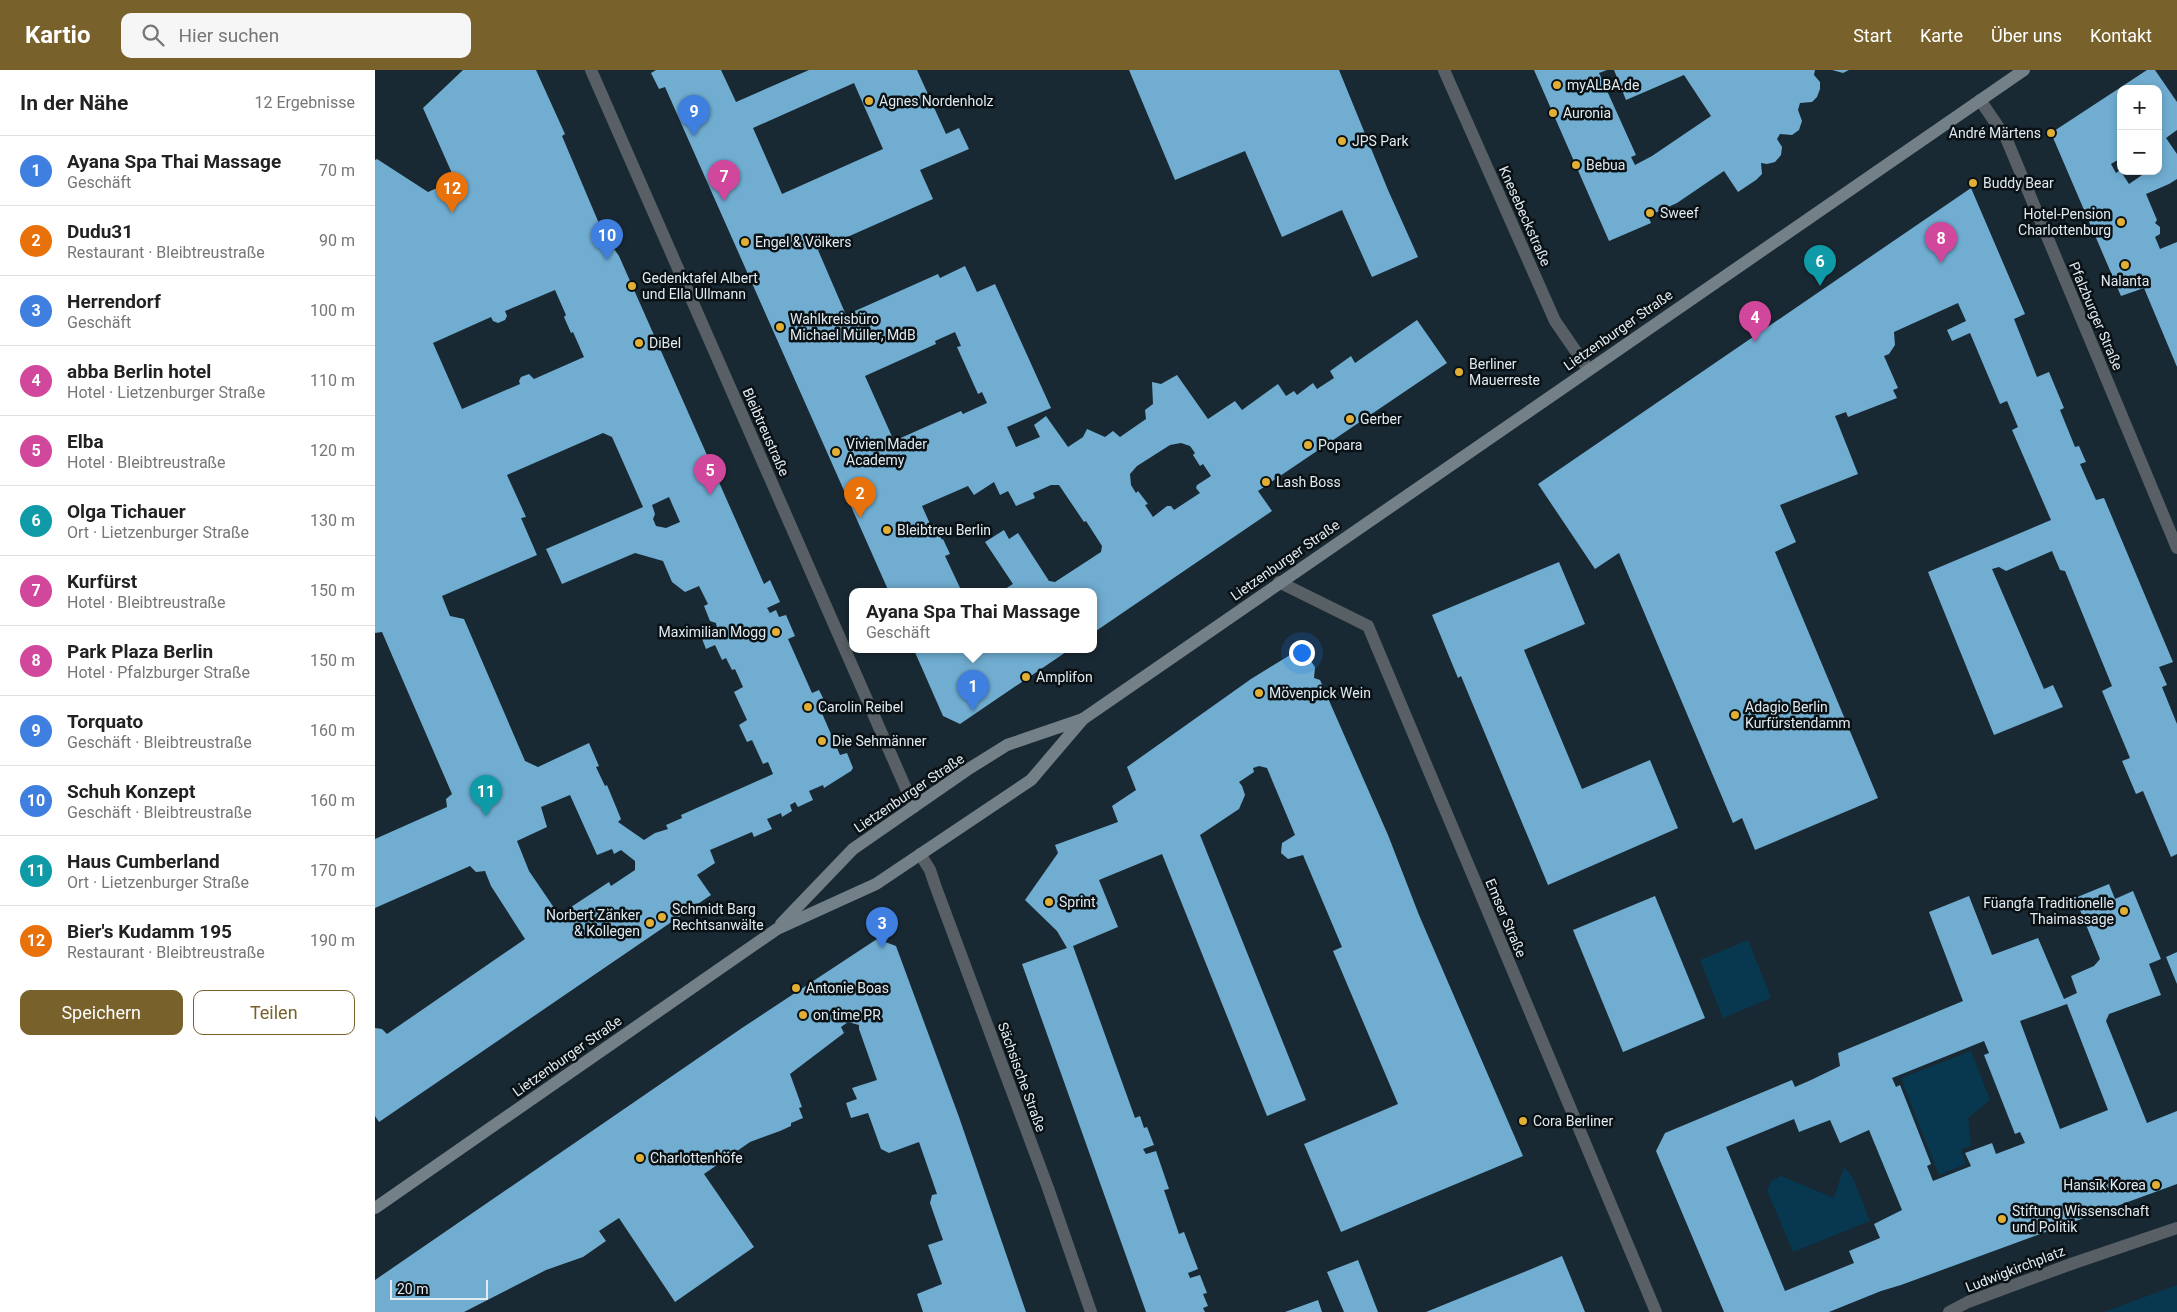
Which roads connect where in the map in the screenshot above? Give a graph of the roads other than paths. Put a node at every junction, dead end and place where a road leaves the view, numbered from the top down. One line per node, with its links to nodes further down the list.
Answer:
1 (591, 70): 9 (street, Bleibtreustraße)
2 (1444, 70): 5 (street, Knesebeckstraße)
3 (2024, 70): 4 (main road, Lietzenburger Straße)
4 (1980, 100): 5 (main road, Lietzenburger Straße); 6 (street, Pfalzburger Straße)
5 (1588, 369): 7 (main road, Lietzenburger Straße)
6 (2177, 548)
7 (1279, 582): 8 (main road, Lietzenburger Straße); 15 (street, Emser Straße)
8 (1083, 718): 9 (main road, Lietzenburger Straße); 10 (main road, Lietzenburger Straße)
9 (914, 807): 11 (main road, Lietzenburger Straße)
10 (920, 854): 11 (main road, Lietzenburger Straße); 14 (street, Sächsische Straße)
11 (777, 929): 12 (main road, Lietzenburger Straße)
12 (375, 1208)
13 (2177, 1228): 16 (street, Ludwigkirchplatz)
14 (1091, 1312)
15 (1655, 1312)
16 (1949, 1312)

